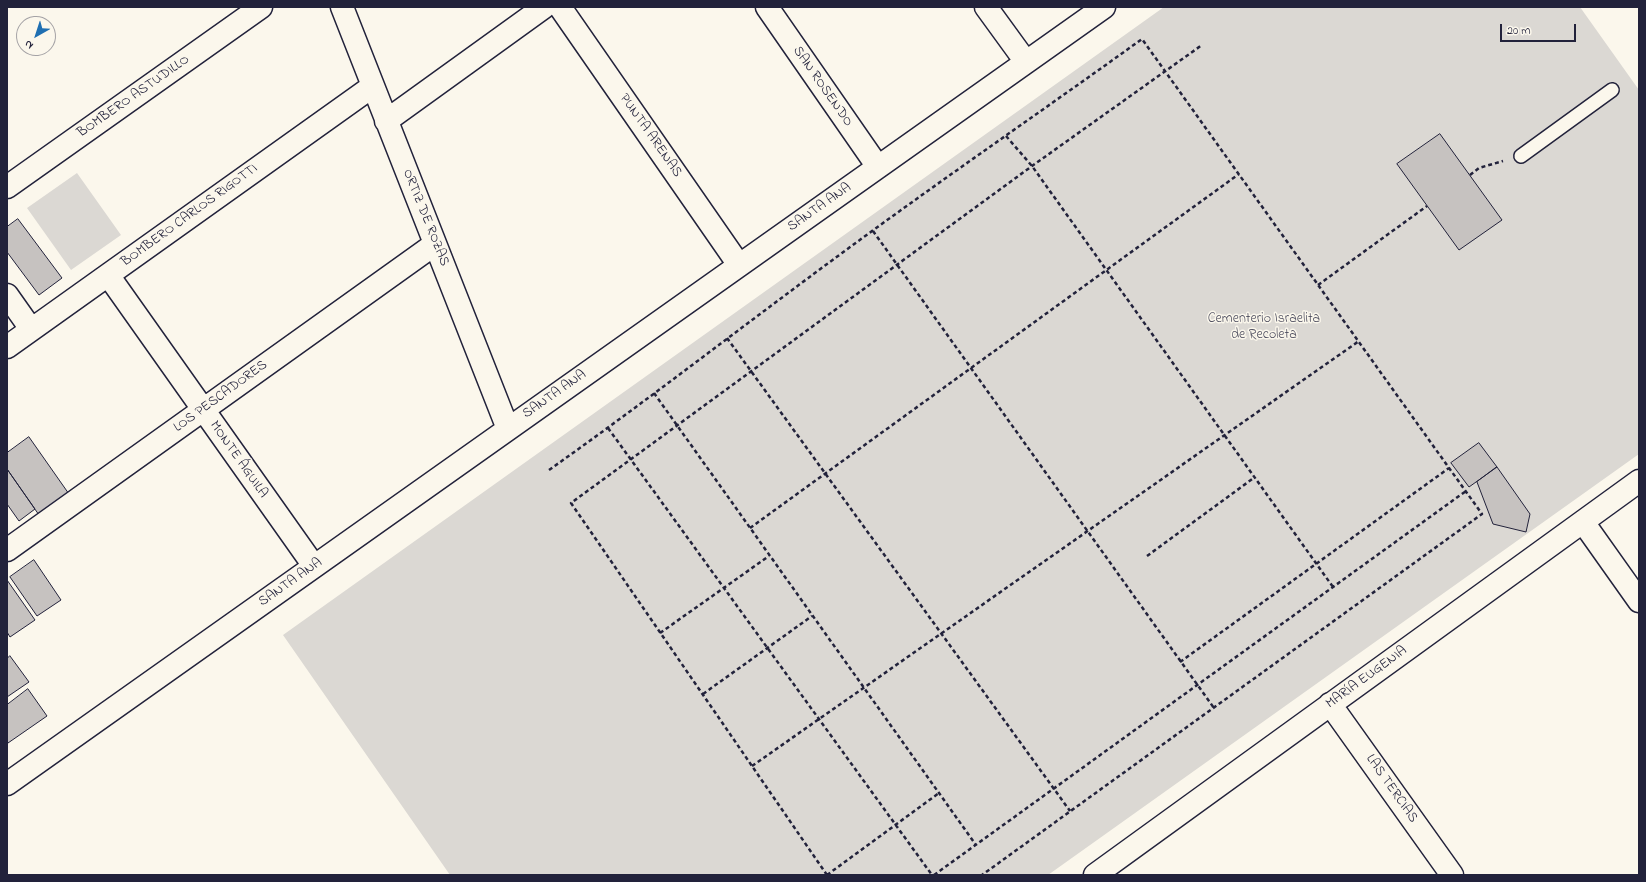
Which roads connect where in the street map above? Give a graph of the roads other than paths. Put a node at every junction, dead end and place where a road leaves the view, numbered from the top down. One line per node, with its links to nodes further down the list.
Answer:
1 (261, 7): 14 (street, BOMBERO ASTUDILLO)
2 (342, 7): 9 (street, ORTIZ DE ROZAS)
3 (544, 7): 11 (street)
4 (560, 7): 16 (street, PUNTA ARENAS)
5 (766, 7): 13 (street, SAN ROSENDO)
6 (986, 7): 8 (street)
7 (1104, 7): 8 (street, SANTA ANA)
8 (1026, 62): 13 (street, SANTA ANA)
9 (373, 86): 11 (street, ORTIZ DE ROZAS); 17 (street, BOMBERO CARLOS RIGOTTI)
10 (1612, 90): 12 (lane)
11 (386, 121): 15 (street, ORTIZ DE ROZAS)
12 (1520, 156)
13 (878, 167): 16 (street, SANTA ANA)
14 (7, 187)
15 (435, 244): 21 (street, LOS PESCADORES); 22 (street, ORTIZ DE ROZAS)
16 (739, 265): 22 (street, SANTA ANA)
17 (108, 275): 19 (street, BOMBERO CARLOS RIGOTTI); 21 (street, MONTE ÁGUILA)
18 (7, 295): 19 (street)
19 (31, 329): 20 (street, BOMBERO CARLOS RIGOTTI)
20 (7, 347)
21 (203, 410): 25 (street, LOS PESCADORES); 26 (street, MONTE ÁGUILA)
22 (508, 429): 26 (street, SANTA ANA)
23 (1639, 481): 24 (street, MARÍA EUGENIA)
24 (1582, 522): 27 (street); 28 (street, MARÍA EUGENIA)
25 (7, 550)
26 (314, 566): 29 (street, SANTA ANA)
27 (1639, 601)
28 (1330, 704): 30 (street, MARÍA EUGENIA); 31 (street, LAS TERCIAS)
29 (9, 777)
30 (1095, 875)
31 (1452, 875)

